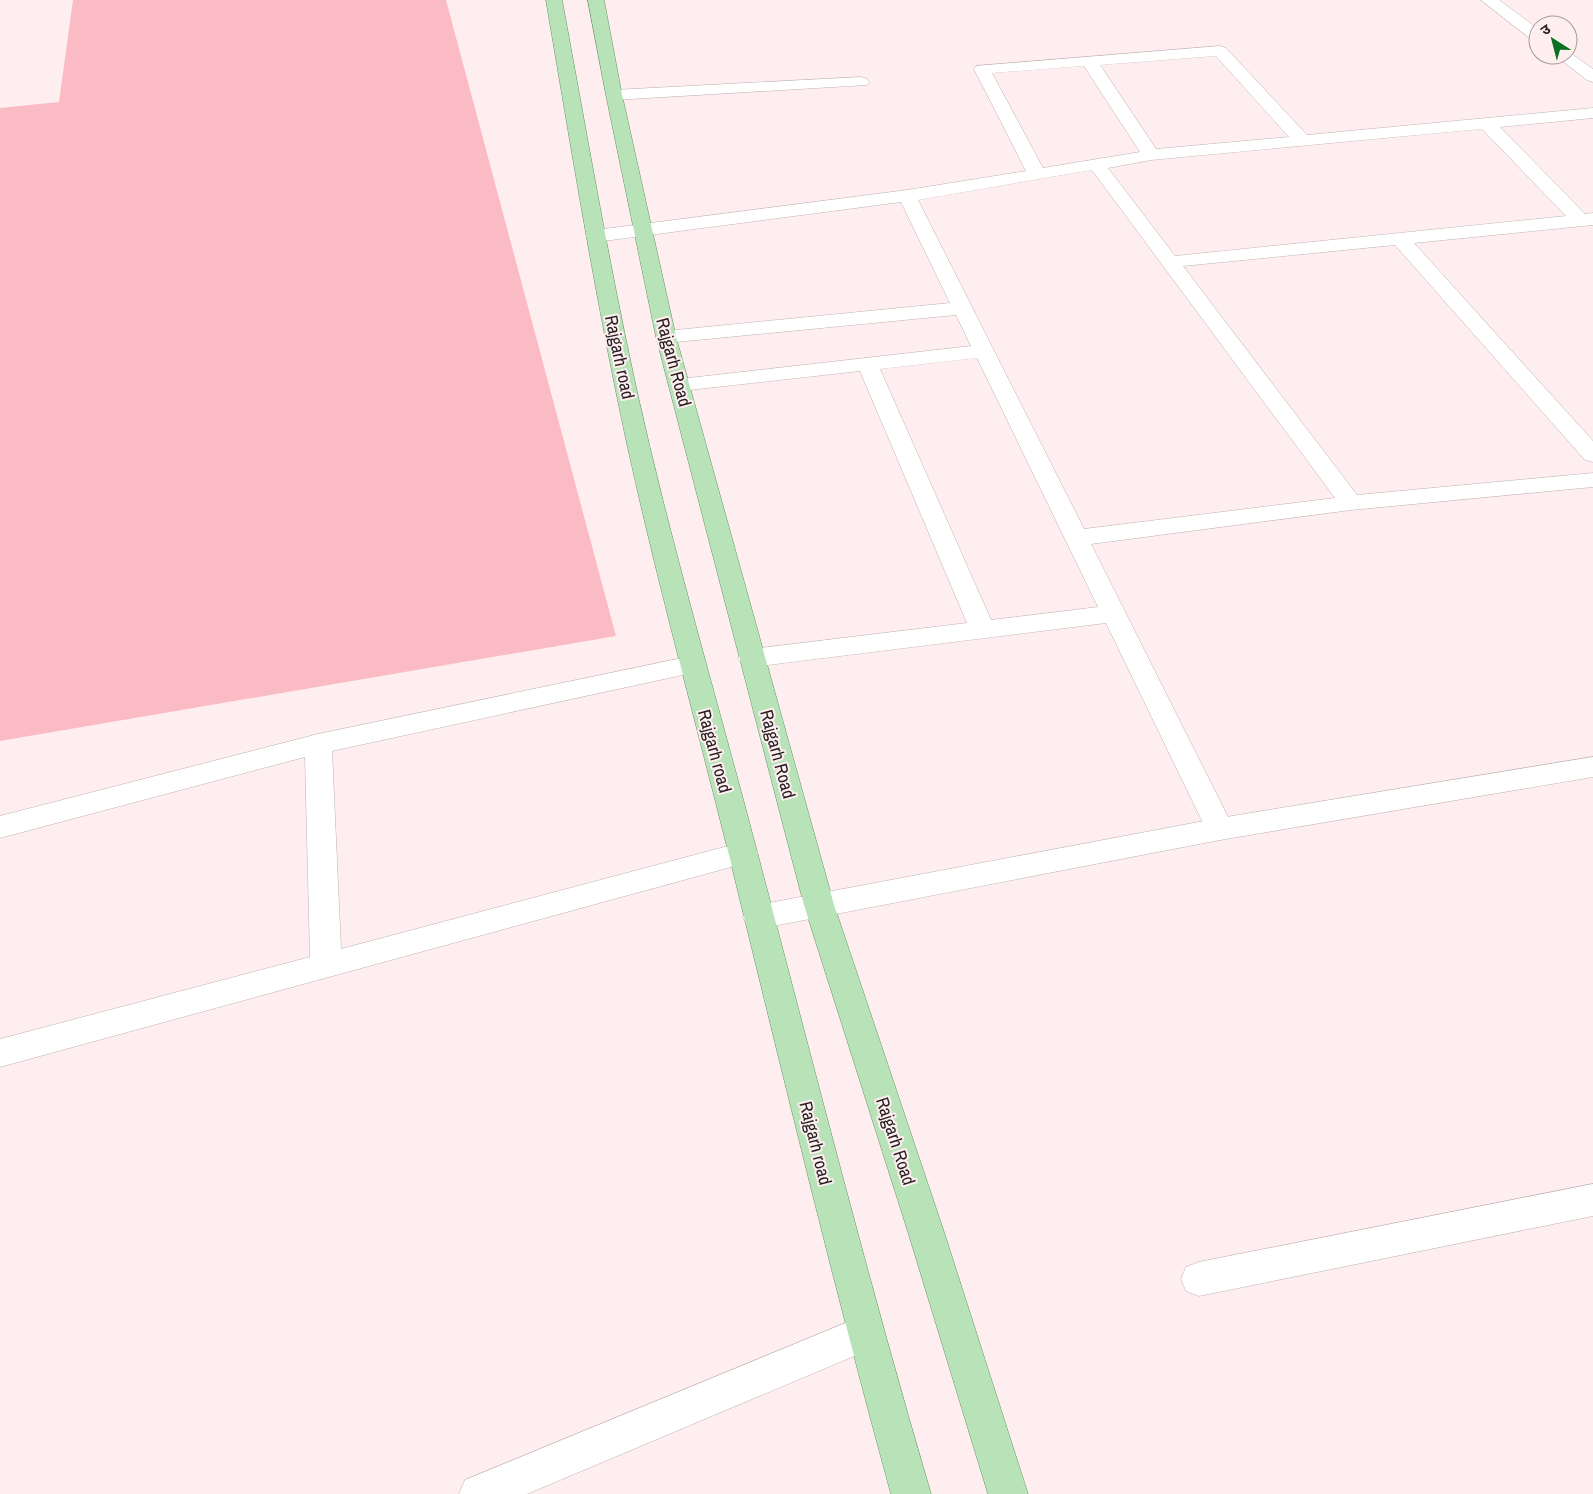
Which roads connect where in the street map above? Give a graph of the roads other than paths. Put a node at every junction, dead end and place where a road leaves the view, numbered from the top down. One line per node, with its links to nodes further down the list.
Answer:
1 (554, 0): 19 (main road, Rajgarh road)
2 (596, 0): 9 (main road, Rajgarh Road)
3 (1489, 0): 4 (street)
4 (1528, 29)
5 (1089, 61): 12 (street); 13 (street); 15 (street)
6 (1576, 65): 7 (street)
7 (1593, 78)
8 (861, 82): 9 (street)
9 (614, 95): 18 (main road, Rajgarh Road)
10 (1593, 113): 11 (street)
11 (1487, 124): 12 (street); 17 (street)
12 (1302, 140): 13 (street)
13 (1150, 155): 14 (street)
14 (1096, 164): 15 (street); 21 (street)
15 (1037, 174): 16 (street)
16 (907, 196): 18 (street); 22 (street)
17 (1586, 220): 20 (street)
18 (644, 230): 19 (street); 23 (main road, Rajgarh Road)
19 (596, 236): 34 (main road, Rajgarh road)
20 (1400, 239): 21 (street); 27 (street)
21 (1170, 262): 29 (street)
22 (962, 308): 23 (street); 24 (street)
23 (666, 337): 26 (main road, Rajgarh Road)
24 (984, 351): 25 (street); 30 (street)
25 (867, 364): 26 (street); 32 (street)
26 (680, 385): 33 (main road, Rajgarh Road)
27 (1593, 455)
28 (1593, 480): 29 (street)
29 (1351, 503): 30 (street)
30 (1076, 538): 31 (street)
31 (1113, 614): 32 (street); 38 (street)
32 (982, 629): 33 (street)
33 (752, 658): 40 (main road, Rajgarh Road)
34 (692, 665): 35 (street); 39 (main road, Rajgarh road)
35 (318, 744): 37 (street); 42 (street)
36 (1593, 767): 38 (street)
37 (0, 827)
38 (1220, 829): 40 (street)
39 (743, 853): 41 (main road, Rajgarh road); 42 (street)
40 (819, 905): 41 (street); 49 (main road, Rajgarh Road)
41 (758, 917): 46 (main road, Rajgarh road)
42 (326, 964): 43 (street)
43 (0, 1053)
44 (1593, 1200): 45 (street)
45 (1199, 1279)
46 (865, 1333): 47 (street); 48 (main road, Rajgarh road)
47 (479, 1494)
48 (910, 1494)
49 (1008, 1494)

